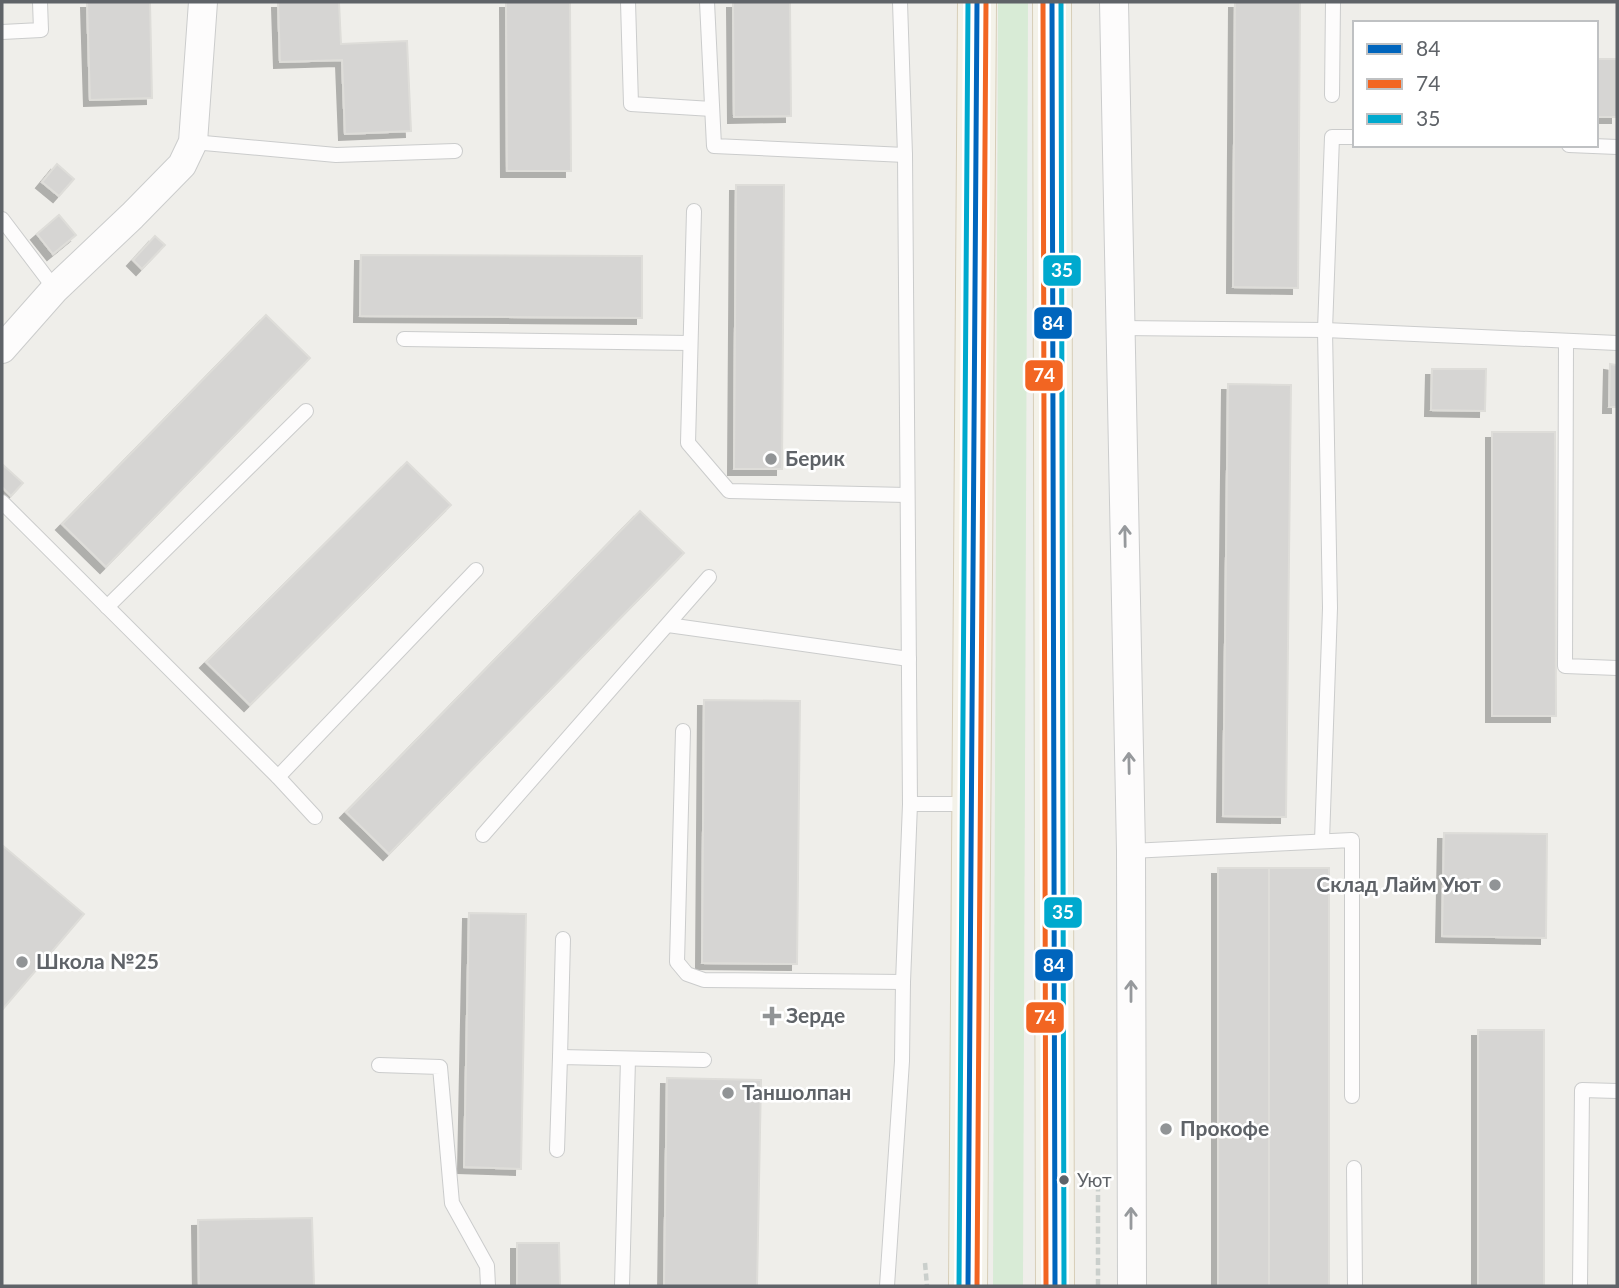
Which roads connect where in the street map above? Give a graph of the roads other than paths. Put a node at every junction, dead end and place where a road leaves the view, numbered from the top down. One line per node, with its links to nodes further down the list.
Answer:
1 (40, 2): 10 (lane)
2 (203, 2): 14 (street)
3 (628, 2): 12 (lane)
4 (707, 2): 12 (lane)
5 (900, 2): 18 (lane)
6 (977, 2): 41 (main road)
7 (1052, 2): 60 (main road)
8 (1114, 2): 22 (street)
9 (1333, 2): 11 (lane)
10 (2, 32)
11 (1332, 95)
12 (712, 110): 18 (lane)
13 (1353, 137): 23 (lane)
14 (194, 142): 17 (lane); 21 (street)
15 (1598, 146): 16 (lane)
16 (1617, 147)
17 (455, 151)
18 (905, 155): 30 (lane)
19 (694, 211): 26 (lane)
20 (2, 219): 21 (lane)
21 (55, 289): 28 (street)
22 (1121, 328): 23 (lane); 45 (street, one-way to 22)
23 (1325, 330): 25 (lane); 44 (lane)
24 (404, 339): 26 (lane)
25 (1566, 341): 27 (lane); 37 (lane)
26 (691, 343): 30 (lane)
27 (1617, 343)
28 (2, 349)
29 (306, 411): 34 (lane)
30 (908, 495): 36 (lane)
31 (2, 502): 34 (lane)
32 (476, 570): 39 (lane)
33 (709, 577): 35 (lane)
34 (107, 607): 39 (lane)
35 (668, 625): 36 (lane); 43 (lane)
36 (909, 659): 40 (lane)
37 (1617, 668)
38 (683, 731): 47 (lane)
39 (278, 777): 42 (lane)
40 (910, 804): 41 (lane); 47 (lane)
41 (971, 804): 59 (main road)
42 (315, 817)
43 (483, 835)
44 (1322, 841): 45 (lane); 53 (lane)
45 (1131, 851): 61 (street, one-way to 45)
46 (563, 939): 48 (lane)
47 (903, 982): 58 (lane)
48 (560, 1056): 49 (lane); 54 (lane)
49 (628, 1059): 50 (lane); 57 (lane)
50 (704, 1060)
51 (379, 1065): 56 (lane)
52 (1617, 1091): 63 (lane)
53 (1352, 1096)
54 (557, 1150)
55 (1354, 1168): 62 (lane)
56 (488, 1286)
57 (622, 1286)
58 (887, 1286)
59 (968, 1286)
60 (1055, 1286)
61 (1132, 1286)
62 (1355, 1286)
63 (1580, 1286)

